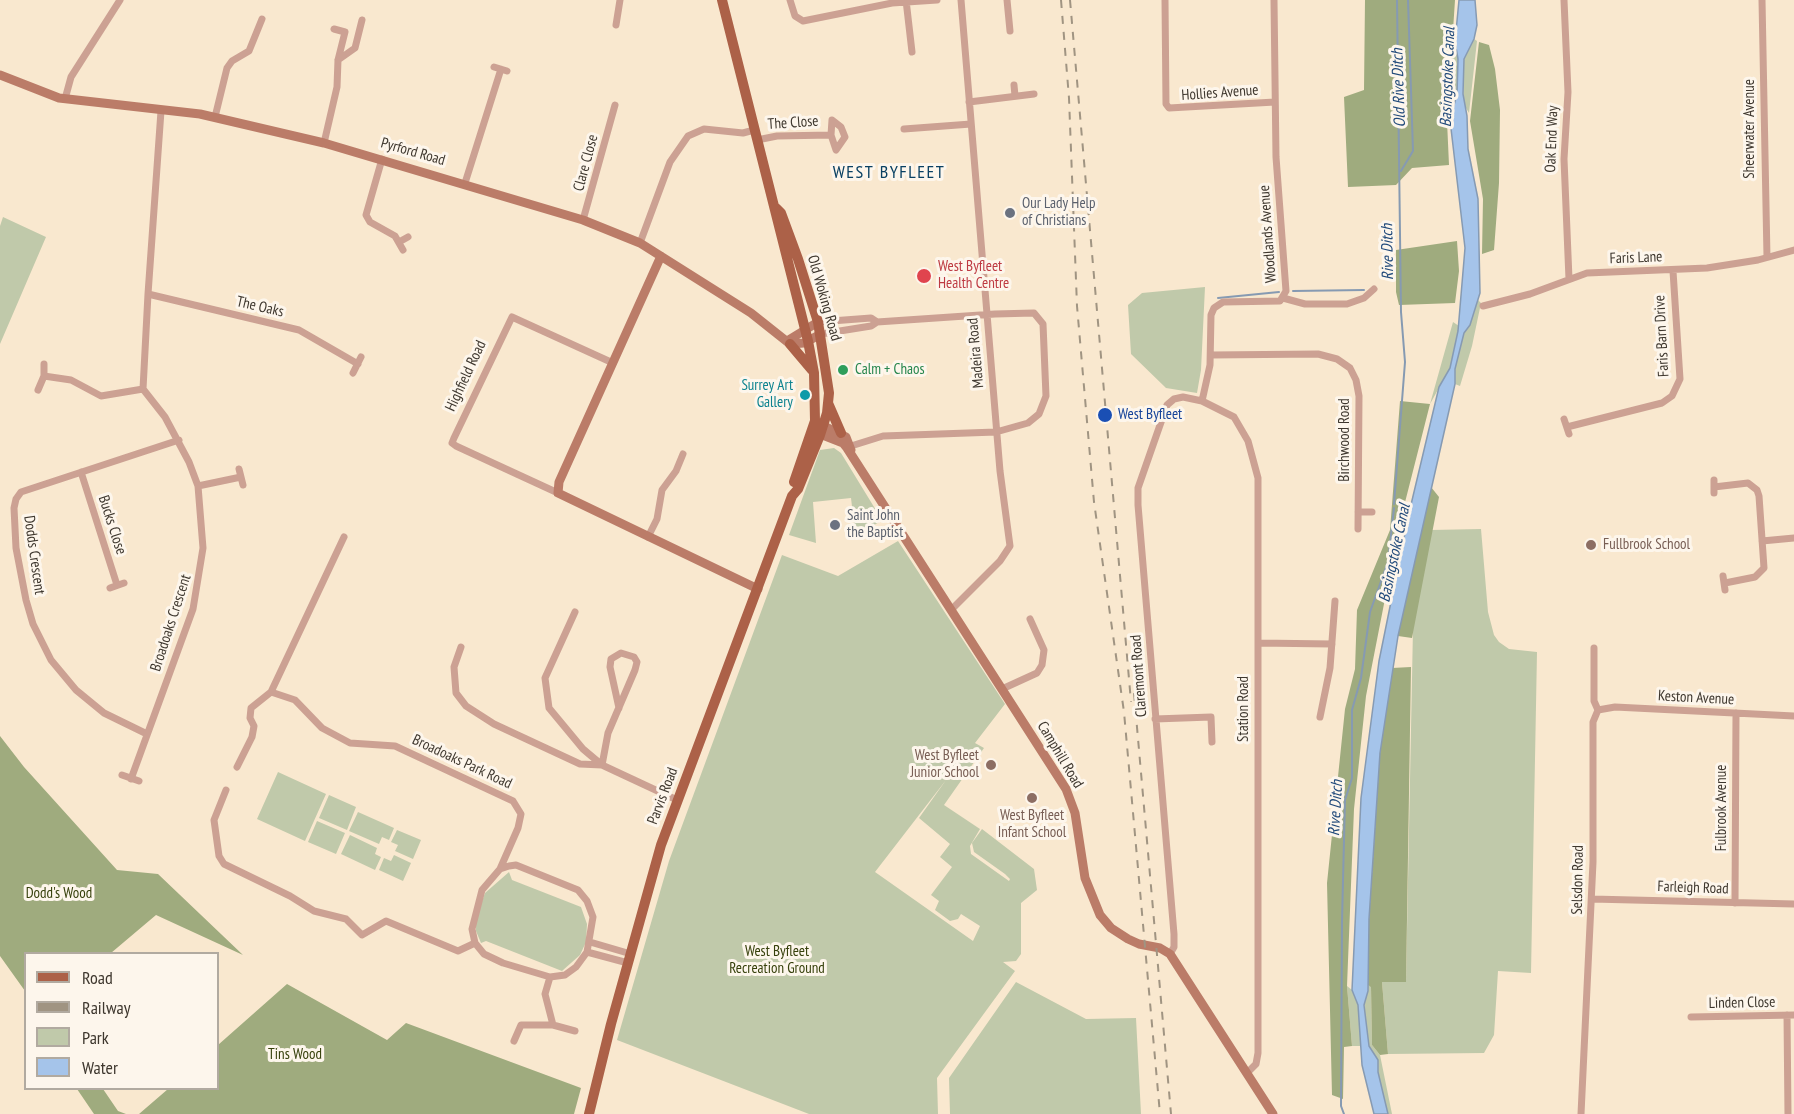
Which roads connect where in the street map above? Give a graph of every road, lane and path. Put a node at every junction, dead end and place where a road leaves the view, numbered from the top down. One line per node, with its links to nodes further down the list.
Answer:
1 (120, 0): 25 (street)
2 (620, 0): 15 (street)
3 (722, 0): 33 (main road, Old Woking Road)
4 (790, 0): 12 (street)
5 (937, 0): 12 (street)
6 (961, 0): 26 (street, Madeira Road)
7 (1007, 0): 17 (street)
8 (1165, 0): 27 (street, Hollies Avenue)
9 (1274, 0): 27 (street, Woodlands Avenue)
10 (1564, 0): 48 (street, Oak End Way)
11 (1762, 0): 46 (street, Sheerwater Avenue)
12 (907, 1): 18 (street)
13 (362, 20): 19 (street)
14 (251, 24): 30 (street)
15 (616, 25)
16 (334, 29): 19 (street)
17 (1010, 31)
18 (912, 52)
19 (338, 60): 35 (street)
20 (501, 69): 37 (street)
21 (0, 75): 25 (street, Pyrford Road)
22 (1014, 85): 24 (street)
23 (1034, 94): 24 (street)
24 (1015, 96): 26 (street)
25 (65, 99): 29 (street, Pyrford Road)
26 (969, 102): 31 (street, Madeira Road)
27 (1275, 102): 51 (street, Woodlands Avenue)
28 (611, 109): 39 (street, Clare Close)
29 (161, 111): 30 (street, Pyrford Road); 50 (street)
30 (215, 117): 35 (street, Pyrford Road)
31 (971, 124): 32 (street); 53 (street, Madeira Road)
32 (904, 129)
33 (756, 135): 34 (street, The Close); 38 (main road, Old Woking Road); 42 (street, The Close)
34 (831, 135)
35 (324, 143): 36 (street, Pyrford Road)
36 (382, 159): 37 (street, Pyrford Road); 41 (street)
37 (465, 183): 39 (street, Pyrford Road)
38 (776, 208): 54 (main road, Old Woking Road); 56 (main road, Old Woking Road)
39 (584, 220): 42 (street, Pyrford Road)
40 (408, 237): 41 (street)
41 (399, 242): 43 (street)
42 (640, 243): 45 (street, Pyrford Road)
43 (403, 250)
44 (1794, 250): 46 (street, Faris Lane)
45 (662, 256): 59 (street, Pyrford Road); 62 (street)
46 (1767, 257): 47 (street, Faris Lane)
47 (1673, 271): 48 (street, Faris Lane); 71 (street, Faris Barn Drive)
48 (1569, 279): 52 (street, Faris Lane)
49 (1374, 289): 51 (street)
50 (148, 294): 63 (street, The Oaks); 66 (street)
51 (1283, 298): 60 (street, Woodlands Avenue)
52 (1483, 306)
53 (987, 315): 55 (street); 74 (street, Madeira Road); 74 (street)
54 (818, 322): 55 (street); 56 (street); 57 (main road, Old Woking Road)
55 (877, 322): 57 (street)
56 (805, 329): 58 (main road, Old Woking Road); 59 (street)
57 (821, 334): 58 (street); 70 (main road, Old Woking Road)
58 (808, 341): 59 (street); 64 (main road, Old Woking Road)
59 (788, 343): 64 (main road)
60 (1211, 355): 69 (street, Woodlands Avenue); 83 (street, Birchwood Road)
61 (44, 363): 65 (street)
62 (613, 363): 82 (street); 82 (street, Highfield Road)
63 (353, 373)
64 (814, 373): 72 (main road, Old Woking Road)
65 (44, 376): 66 (street); 67 (street)
66 (142, 389): 75 (street, Broadoaks Crescent)
67 (38, 390)
68 (1170, 401): 69 (street, Station Road); 108 (street, Claremont Road)
69 (1202, 401): 97 (street, Station Road)
70 (828, 403): 72 (main road, Old Woking Road); 73 (main road)
71 (1564, 419)
72 (818, 429): 73 (street); 76 (street, Camphill Road); 92 (main road, Parvis Road)
73 (841, 432): 76 (street, Camphill Road)
74 (996, 432): 76 (street); 94 (street, Madeira Road)
75 (179, 440): 78 (street, Dodds Crescent); 80 (street, Broadoaks Crescent)
76 (851, 450): 94 (street, Camphill Road)
77 (683, 454): 87 (street)
78 (81, 472): 91 (street, Bucks Close); 109 (street, Dodds Crescent)
79 (243, 485): 80 (street)
80 (198, 486): 109 (street, Broadoaks Crescent)
81 (1714, 487): 89 (street)
82 (558, 493): 87 (street, Highfield Road)
83 (1358, 512): 84 (street); 85 (street, Birchwood Road)
84 (1372, 512)
85 (1358, 529)
86 (344, 537): 102 (street)
87 (648, 537): 92 (street, Highfield Road)
88 (1794, 538): 89 (street)
89 (1762, 540): 90 (street)
90 (1724, 583)
91 (117, 586)
92 (758, 589): 117 (main road, Parvis Road)
93 (1335, 601): 98 (street)
94 (952, 609): 101 (street, Camphill Road)
95 (575, 612): 111 (street)
96 (1030, 619): 101 (street)
97 (1258, 643): 98 (street); 133 (street, Station Road)
98 (1332, 644): 107 (street)
99 (461, 647): 111 (street)
100 (1594, 648): 104 (street, Selsdon Road)
101 (1002, 688): 125 (street, Camphill Road)
102 (272, 692): 112 (street); 118 (street, Broadoaks Park Road)
103 (619, 708): 103 (street); 111 (street)
104 (1598, 710): 105 (street, Keston Avenue); 119 (street, Selsdon Road)
105 (1736, 713): 106 (street, Keston Avenue); 120 (street, Fulbrook Avenue)
106 (1794, 716)
107 (1320, 717)
108 (1155, 718): 110 (street); 125 (street, Claremont Road)
109 (147, 734): 114 (street, Broadoaks Crescent)
110 (1212, 742)
111 (602, 765): 117 (street)
112 (237, 767)
113 (122, 776): 114 (street)
114 (131, 779): 115 (street)
115 (139, 782)
116 (226, 790): 123 (street)
117 (677, 800): 126 (main road, Parvis Road)
118 (500, 869): 122 (street); 123 (street, Broadoaks Park Road)
119 (1592, 899): 120 (street, Farleigh Road); 136 (street, Selsdon Road)
120 (1735, 903): 121 (street, Farleigh Road)
121 (1794, 904)
122 (590, 942): 124 (street); 126 (street)
123 (475, 943): 127 (street)
124 (587, 952): 126 (street); 127 (street)
125 (1170, 954): 133 (street)
126 (630, 958): 134 (main road, Parvis Road)
127 (550, 977): 130 (street)
128 (1791, 1015): 129 (street, Linden Close); 137 (street)
129 (1691, 1017)
130 (553, 1025): 131 (street); 132 (street)
131 (574, 1031)
132 (514, 1041)
133 (1247, 1073): 135 (street)
134 (589, 1114)
135 (1273, 1114)
136 (1581, 1114)
137 (1788, 1114)

